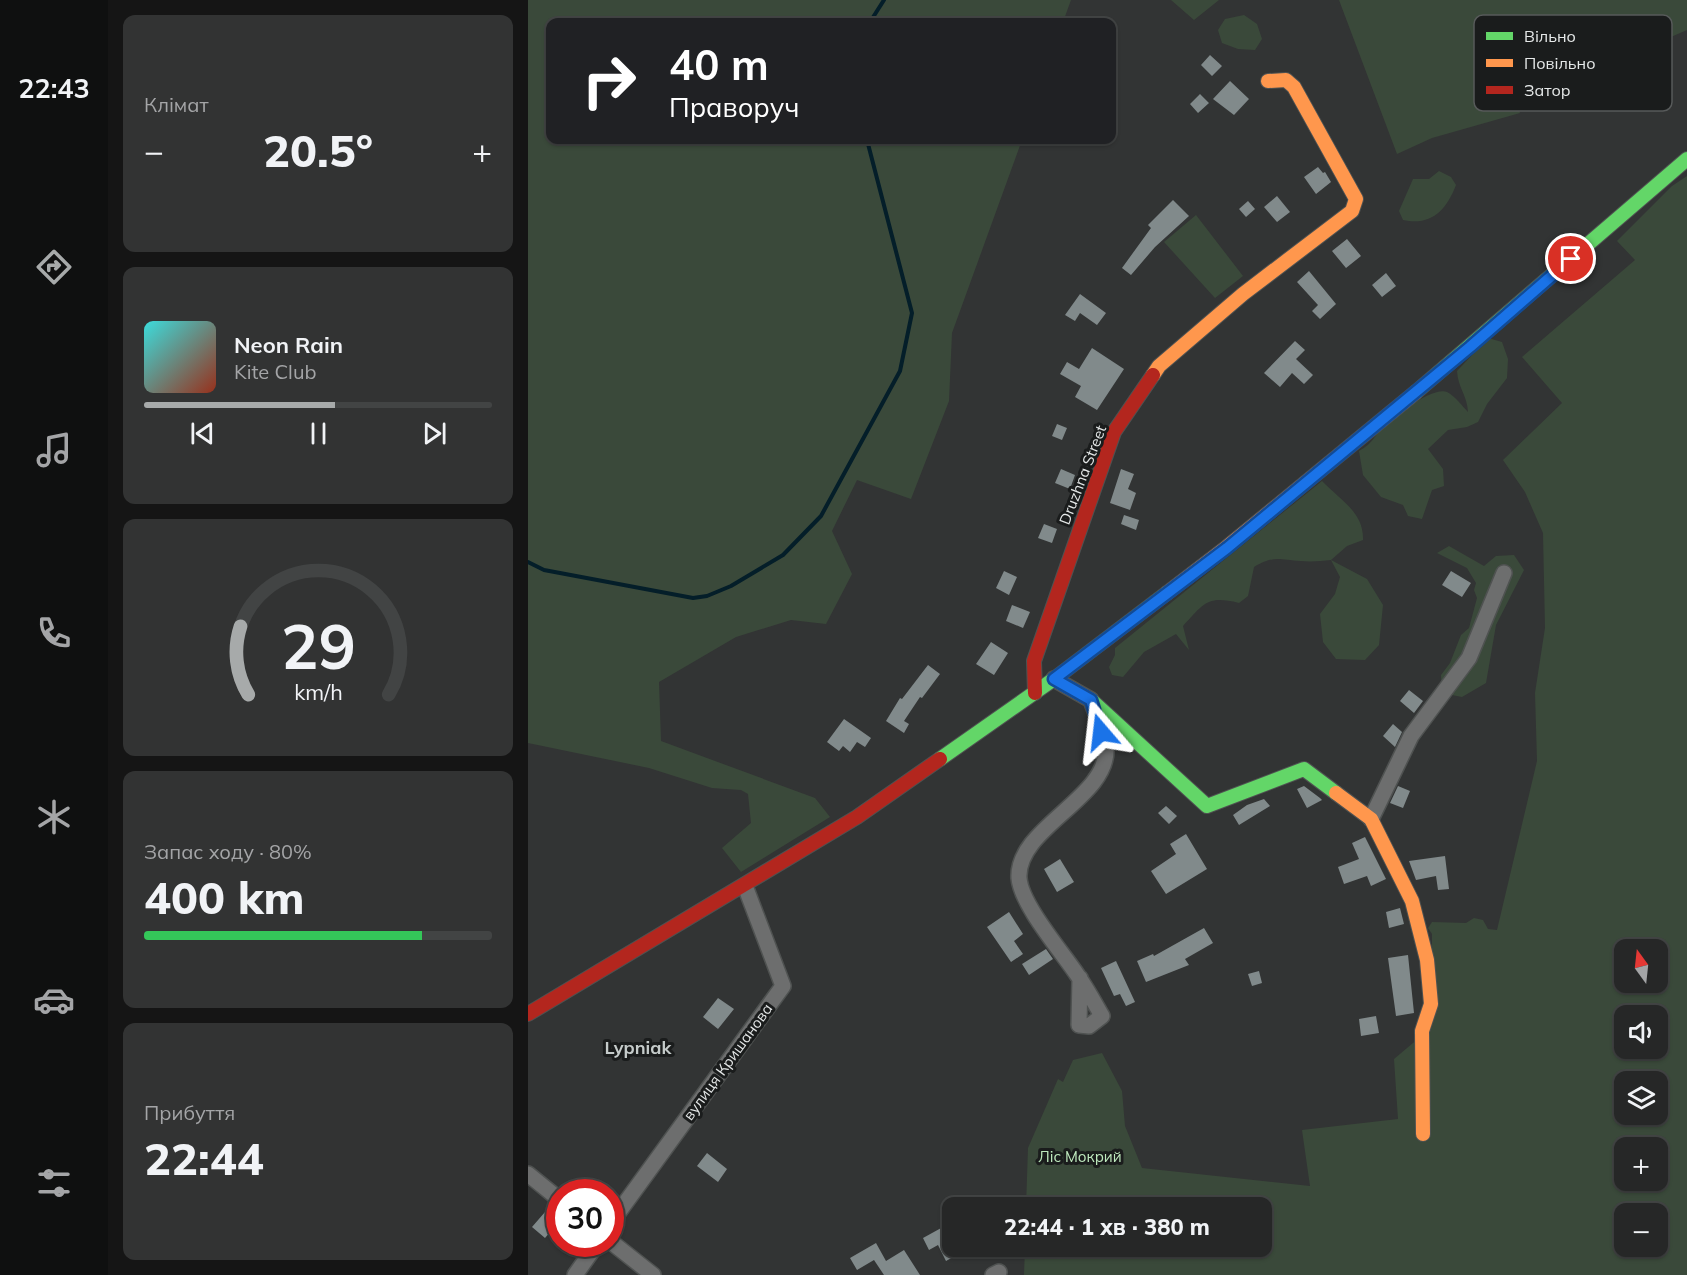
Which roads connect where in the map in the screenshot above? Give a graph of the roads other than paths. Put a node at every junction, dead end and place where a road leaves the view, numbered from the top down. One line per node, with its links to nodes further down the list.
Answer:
1 (1268, 81): 5 (main road, Druzhna Street)
2 (1687, 159): 4 (main road)
3 (1504, 573): 7 (street)
4 (1054, 679): 5 (main road); 6 (street)
5 (1035, 693): 8 (main road)
6 (1091, 700): 7 (main road); 9 (street)
7 (1371, 819): 11 (main road)
8 (745, 886): 10 (main road); 14 (street, вулиця Кришанова)
9 (1080, 978)
10 (528, 1014)
11 (1423, 1134)
12 (528, 1174): 13 (street)
13 (546, 1189)
14 (624, 1205)
15 (624, 1252): 18 (street)
16 (588, 1257): 17 (street)
17 (575, 1275)
18 (653, 1275)

